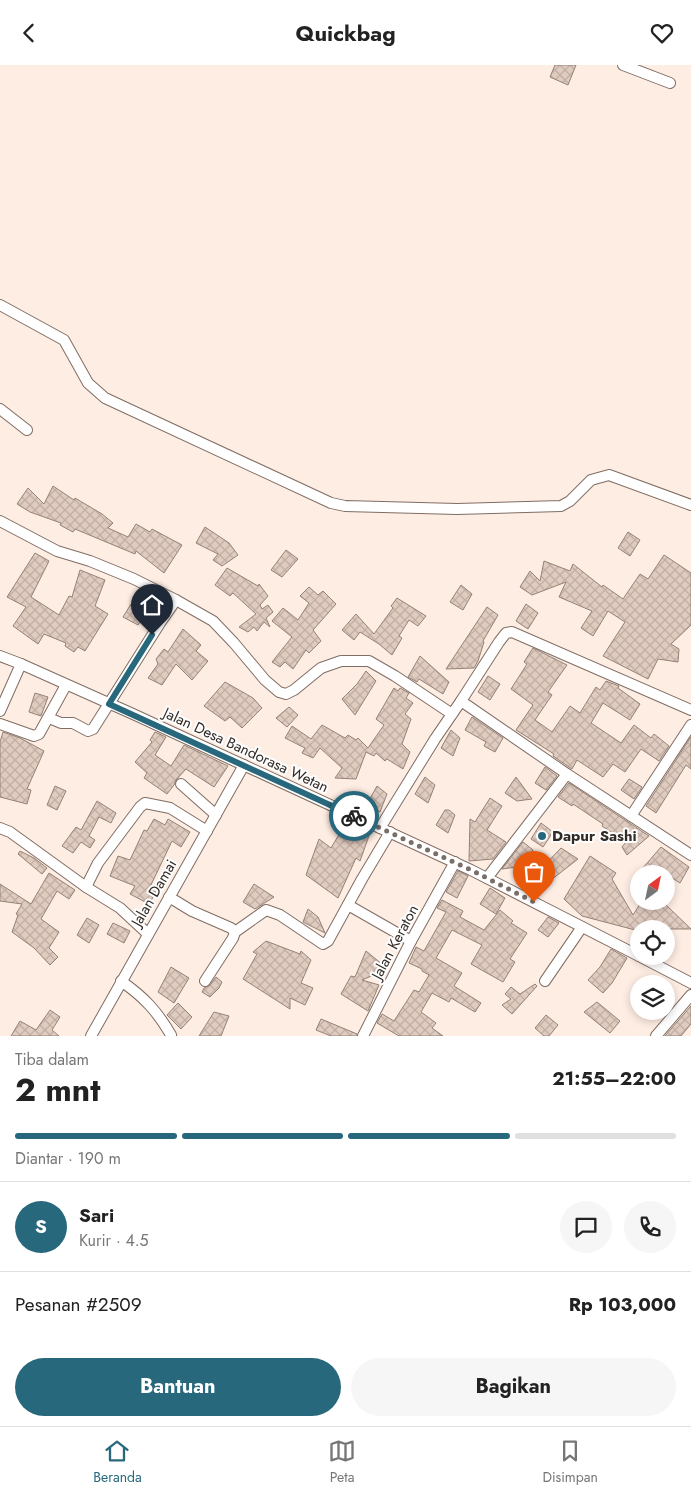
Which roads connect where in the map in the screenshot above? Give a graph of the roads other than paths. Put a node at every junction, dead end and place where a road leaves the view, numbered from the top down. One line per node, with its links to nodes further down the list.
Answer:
1 (624, 65): 2 (street)
2 (670, 83)
3 (0, 305): 6 (street)
4 (0, 409): 5 (street)
5 (27, 431)
6 (691, 505)
7 (0, 521): 8 (street)
8 (176, 600): 13 (street); 16 (street)
9 (0, 656): 10 (street, Jalan Desa Bandorasa Wetan)
10 (21, 664): 11 (street, Jalan Desa Bandorasa Wetan); 15 (street)
11 (66, 685): 13 (street, Jalan Desa Bandorasa Wetan); 17 (street)
12 (461, 701): 14 (street); 16 (street); 21 (street)
13 (109, 704): 17 (street); 20 (street, Jalan Desa Bandorasa Wetan)
14 (691, 710)
15 (0, 711)
16 (452, 715): 26 (street)
17 (49, 718): 18 (street)
18 (0, 724)
19 (691, 725): 24 (street)
20 (244, 765): 23 (street, Jalan Damai); 26 (street, Jalan Desa Bandorasa Wetan)
21 (567, 774): 24 (street); 31 (street)
22 (181, 784): 23 (street)
23 (216, 815): 27 (street, Jalan Damai)
24 (631, 816): 29 (street)
25 (0, 828): 32 (street)
26 (380, 828): 28 (street, Jalan Desa Bandorasa Wetan)
27 (206, 831): 32 (street); 33 (street, Jalan Damai)
28 (390, 832): 30 (street, Jalan Desa Bandorasa Wetan); 34 (street)
29 (691, 855)
30 (454, 862): 31 (street, Jalan Desa Bandorasa Wetan); 38 (street, Jalan Keraton)
31 (487, 878): 35 (street, Jalan Desa Bandorasa Wetan)
32 (86, 887): 37 (street)
33 (169, 897): 36 (street); 37 (street, Jalan Damai)
34 (348, 905): 36 (street); 38 (street)
35 (582, 927): 39 (street, Jalan Desa Bandorasa Wetan); 43 (street)
36 (234, 932): 42 (street)
37 (148, 934): 41 (street, Jalan Damai)
38 (411, 941): 48 (street, Jalan Keraton)
39 (630, 951)
40 (656, 965): 44 (street, Jalan Desa Bandorasa Wetan)
41 (121, 981): 46 (street); 47 (street, Jalan Damai)
42 (205, 981)
43 (545, 981)
44 (691, 983)
45 (691, 995): 49 (street)
46 (171, 1035)
47 (91, 1036)
48 (363, 1036)
49 (656, 1036)

